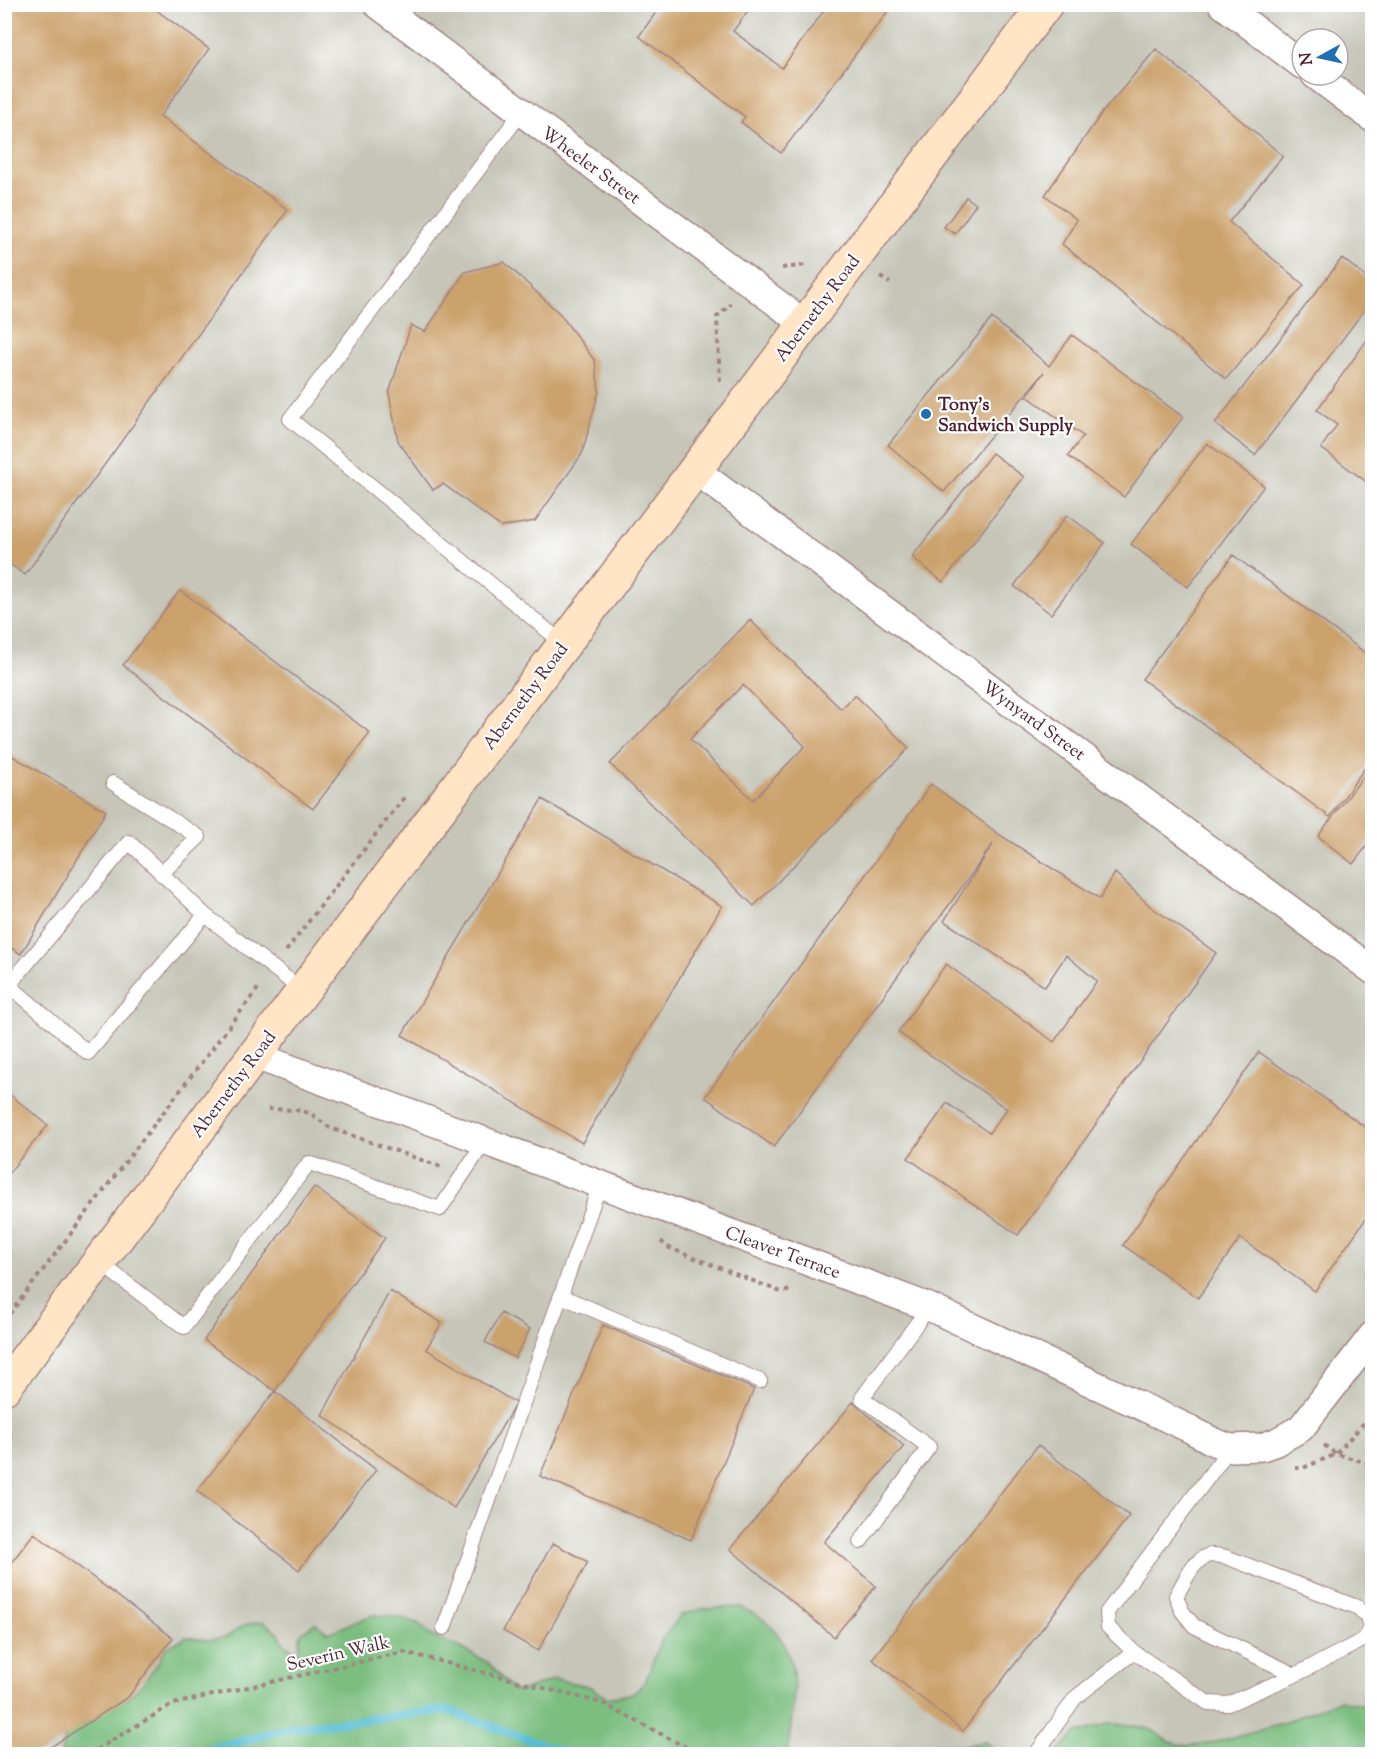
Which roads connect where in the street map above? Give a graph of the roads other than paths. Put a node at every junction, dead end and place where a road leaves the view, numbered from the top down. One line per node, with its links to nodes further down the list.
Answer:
1 (378, 4): 6 (street, Wheeler Street)
2 (1046, 4): 8 (street, Abernethy Road)
3 (1222, 4): 4 (street)
4 (1290, 56)
5 (1332, 87): 7 (street)
6 (521, 113): 8 (street, Wheeler Street); 10 (lane)
7 (1372, 118)
8 (805, 324): 9 (street, Abernethy Road)
9 (695, 470): 10 (street, Abernethy Road); 14 (street, Wynyard Street)
10 (564, 644): 15 (street, Abernethy Road)
11 (113, 783): 12 (lane)
12 (161, 874): 13 (lane); 13 (lane)
13 (205, 915): 15 (lane)
14 (1372, 970)
15 (303, 991): 16 (street, Abernethy Road)
16 (253, 1058): 17 (street, Cleaver Terrace); 19 (street, Abernethy Road)
17 (485, 1141): 18 (street, Cleaver Terrace); 19 (lane)
18 (600, 1184): 20 (lane); 21 (street, Cleaver Terrace)
19 (99, 1262): 24 (street, Abernethy Road)
20 (561, 1296): 23 (lane); 27 (lane)
21 (929, 1307): 25 (street, Cleaver Terrace); 26 (lane)
22 (1372, 1336): 25 (street, Cleaver Terrace)
23 (760, 1381)
24 (4, 1388)
25 (1230, 1448): 28 (lane)
26 (860, 1542)
27 (444, 1628)
28 (1134, 1652): 29 (lane); 30 (lane)
29 (1295, 1675): 29 (lane)
30 (1036, 1755)

